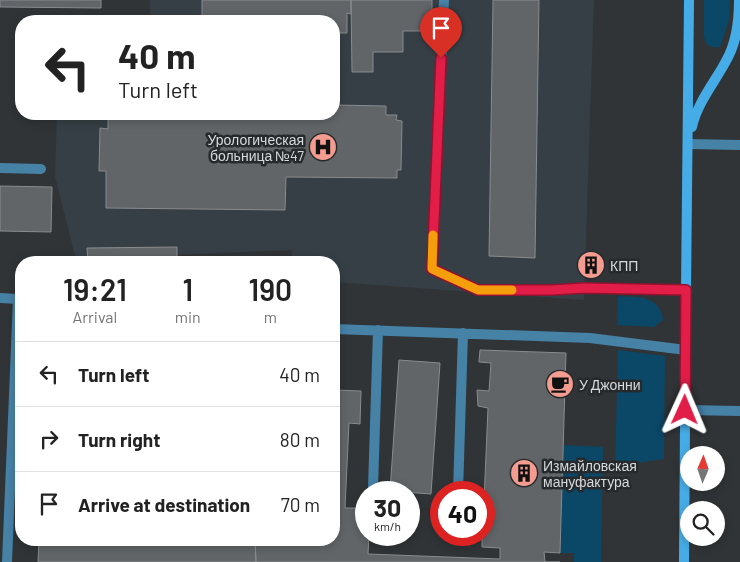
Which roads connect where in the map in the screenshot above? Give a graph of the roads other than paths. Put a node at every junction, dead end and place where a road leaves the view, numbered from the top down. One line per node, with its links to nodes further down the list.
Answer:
1 (444, 0): 8 (lane)
2 (690, 0): 4 (street)
3 (739, 0): 4 (street)
4 (688, 143): 5 (lane); 8 (street)
5 (740, 145)
6 (0, 168): 7 (lane)
7 (41, 169)
8 (686, 290): 14 (street)
9 (0, 298): 10 (lane)
10 (15, 299)
11 (340, 329): 12 (lane)
12 (378, 330): 13 (lane); 18 (lane)
13 (463, 333): 14 (lane); 19 (lane)
14 (686, 350): 16 (street)
15 (15, 400): 20 (lane)
16 (685, 410): 17 (lane); 21 (street)
17 (740, 411)
18 (373, 481)
19 (458, 481)
20 (7, 562)
21 (684, 562)

